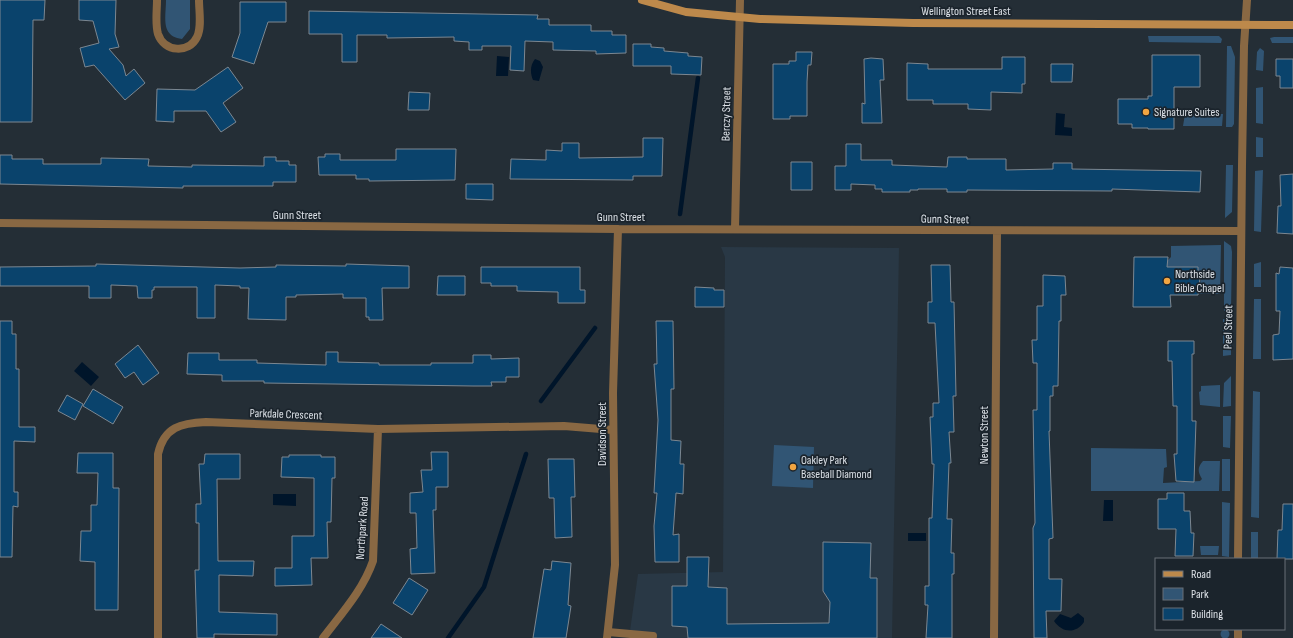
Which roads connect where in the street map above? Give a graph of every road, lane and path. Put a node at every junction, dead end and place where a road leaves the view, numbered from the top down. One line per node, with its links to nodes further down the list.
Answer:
1 (158, 0): 2 (street)
2 (199, 0)
3 (642, 0): 6 (street, Wellington Street East)
4 (740, 0): 6 (street, Berczy Street)
5 (1247, 0): 7 (street, Peel Street)
6 (741, 16): 7 (street, Wellington Street East); 11 (street, Berczy Street)
7 (1246, 24): 8 (street, Wellington Street East); 12 (street, Peel Street)
8 (1293, 25)
9 (0, 223): 10 (street, Gunn Street)
10 (618, 229): 11 (street, Gunn Street); 15 (street, Davidson Street)
11 (735, 229): 13 (street, Gunn Street)
12 (1241, 231): 13 (street, Gunn Street); 16 (street, Peel Street)
13 (997, 232): 21 (street, Newton Street)
14 (378, 429): 15 (street, Parkdale Crescent); 19 (street, Parkdale Crescent); 20 (street, Northpark Road)
15 (613, 430): 17 (street, Davidson Street)
16 (1238, 558)
17 (608, 635): 18 (street)
18 (653, 636)
19 (158, 638)
20 (323, 638)
21 (994, 638)

